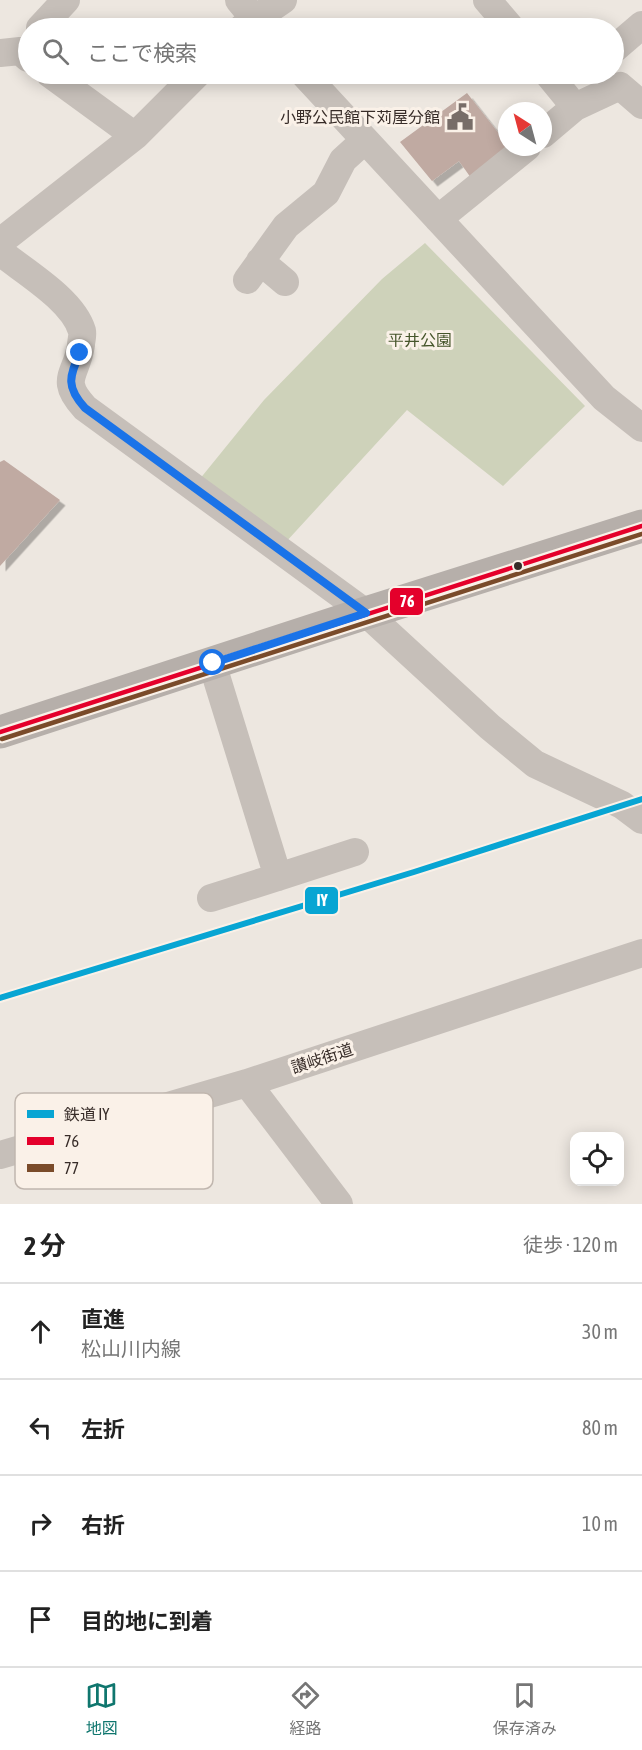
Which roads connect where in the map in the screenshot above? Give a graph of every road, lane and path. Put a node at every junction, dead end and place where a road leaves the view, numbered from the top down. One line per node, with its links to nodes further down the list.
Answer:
1 (66, 0): 4 (street)
2 (284, 0): 5 (street)
3 (487, 0): 6 (street)
4 (49, 18)
5 (251, 18)
6 (502, 18)
7 (642, 25): 8 (street)
8 (624, 40)
9 (64, 84): 16 (street)
10 (187, 84): 16 (street)
11 (313, 84): 17 (street)
12 (556, 84): 14 (street)
13 (642, 105): 14 (street)
14 (575, 107): 15 (street)
15 (552, 126)
16 (135, 136): 20 (street)
17 (365, 140): 19 (street); 22 (street)
18 (516, 156): 19 (street)
19 (438, 219): 23 (street)
20 (0, 242)
21 (0, 252): 25 (street)
22 (285, 282)
23 (642, 428)
24 (642, 526): 25 (main road)
25 (366, 613): 26 (main road); 28 (street)
26 (213, 663): 27 (main road); 30 (street)
27 (0, 732)
28 (642, 820)
29 (356, 852): 30 (street)
30 (278, 877): 31 (street)
31 (211, 898)
32 (642, 953): 33 (street, 讃岐街道)
33 (247, 1083): 34 (street, 讃岐街道); 37 (street)
34 (213, 1093)
35 (15, 1151): 36 (street, 讃岐街道)
36 (0, 1155)
37 (339, 1204)

